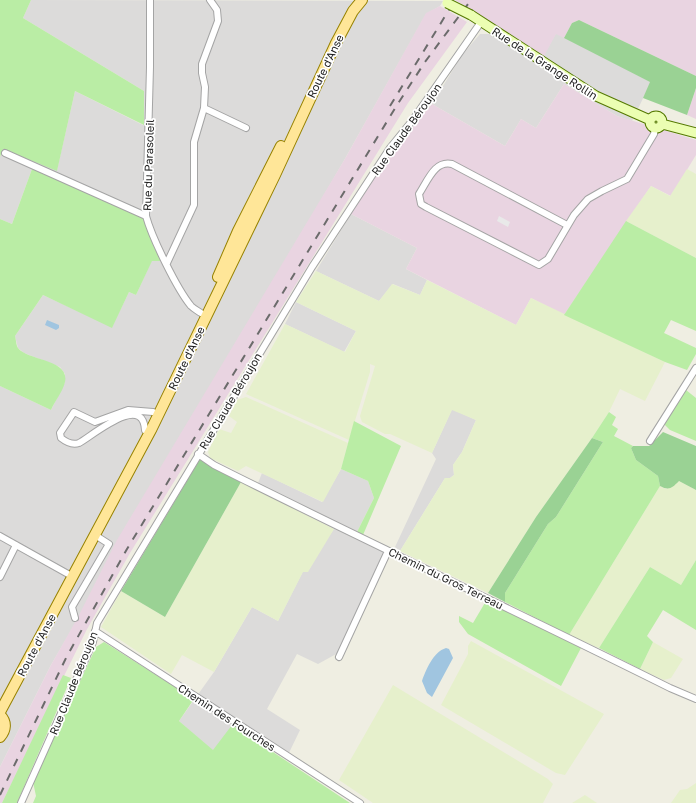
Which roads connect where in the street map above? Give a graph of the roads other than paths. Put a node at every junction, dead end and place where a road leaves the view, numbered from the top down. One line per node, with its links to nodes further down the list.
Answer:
1 (150, 0): 12 (street, Rue du Parasoleil)
2 (210, 0): 7 (street)
3 (352, 0): 15 (main road, Route d'Anse)
4 (362, 0): 21 (main road, Route d'Anse)
5 (444, 1): 6 (main road, Rue de la Grange Rollin, bridge)
6 (481, 22): 8 (main road, Rue de la Grange Rollin); 20 (street, Rue Claude Béroujon)
7 (204, 108): 9 (street); 14 (street)
8 (655, 124): 10 (main road, Rue de la Grange Rollin); 13 (street)
9 (246, 128)
10 (696, 133)
11 (5, 153): 12 (street)
12 (146, 216): 14 (street, Rue du Parasoleil)
13 (567, 225): 13 (street)
14 (167, 262): 15 (street, Rue du Parasoleil)
15 (202, 314): 17 (main road, Route d'Anse)
16 (696, 368): 19 (street)
17 (153, 412): 18 (main road, Route d'Anse); 18 (street)
18 (145, 430): 25 (main road, Route d'Anse)
19 (650, 441)
20 (198, 454): 24 (street, Chemin du Gros Terreau); 28 (street, Rue Claude Béroujon)
21 (95, 535): 27 (street); 32 (main road, Route d'Anse)
22 (0, 536): 23 (street)
23 (16, 545): 25 (street); 26 (street)
24 (388, 551): 29 (street); 31 (street, Chemin du Gros Terreau)
25 (68, 574): 30 (main road, Route d'Anse)
26 (0, 577)
27 (75, 618)
28 (95, 631): 34 (street, Rue Claude Béroujon); 35 (street, Chemin des Fourches)
29 (339, 657)
30 (0, 698)
31 (696, 699)
32 (0, 713): 33 (main road)
33 (0, 737)
34 (21, 803)
35 (360, 803)

